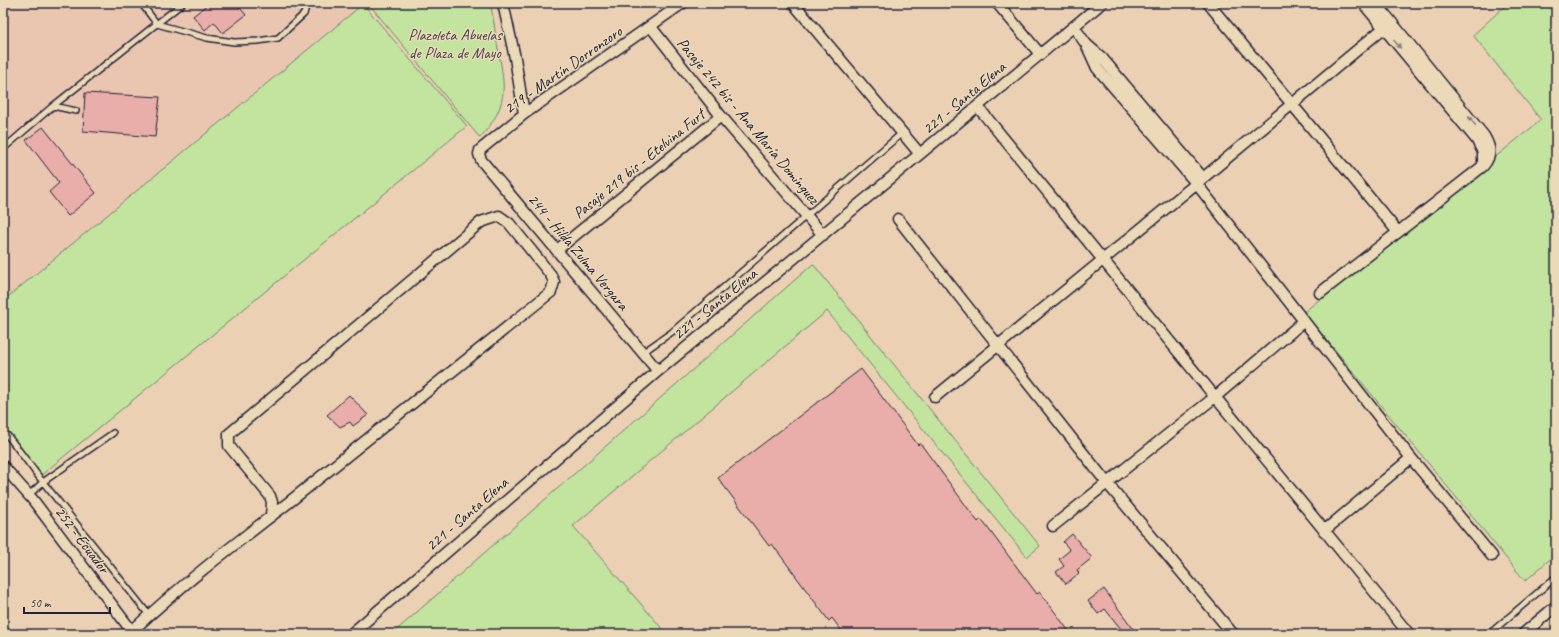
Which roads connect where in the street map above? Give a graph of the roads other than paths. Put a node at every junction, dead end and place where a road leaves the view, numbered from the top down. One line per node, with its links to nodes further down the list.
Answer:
1 (142, 3): 12 (lane)
2 (183, 3): 12 (lane)
3 (307, 3): 12 (lane)
4 (503, 3): 21 (street)
5 (683, 3): 14 (street, 219 - Martín Dorronzoro)
6 (792, 3): 23 (street)
7 (997, 3): 16 (street)
8 (1102, 3): 15 (street, 221 - Santa Elena)
9 (1208, 3): 17 (street)
10 (1363, 3): 13 (street)
11 (1376, 3): 13 (street)
12 (157, 24): 18 (lane)
13 (1387, 25): 17 (street); 30 (street)
14 (651, 26): 21 (street, 219 - Martín Dorronzoro); 22 (street, Pasaje 242 bis - Ana María Domínguez)
15 (1074, 27): 16 (street, 221 - Santa Elena); 27 (street)
16 (1040, 54): 19 (street, 221 - Santa Elena)
17 (1292, 103): 27 (street); 30 (street)
18 (53, 106): 20 (lane); 24 (lane)
19 (978, 107): 26 (street, 221 - Santa Elena); 33 (street)
20 (76, 111)
21 (524, 114): 25 (street, 219 - Martín Dorronzoro)
22 (721, 116): 28 (street, Pasaje 242 bis - Ana María Domínguez); 32 (street, Pasaje 219 bis - Etelvina Furt)
23 (902, 133): 26 (street); 28 (lane, 221 - Santa Elena)
24 (3, 148)
25 (480, 150): 32 (street, 244 - Hilda Zulma Vergara)
26 (920, 154): 31 (street, 221 - Santa Elena)
27 (1200, 181): 33 (street); 35 (street)
28 (807, 215): 31 (street, Pasaje 242 bis - Ana María Domínguez); 37 (lane, 221 - Santa Elena)
29 (898, 219): 36 (street)
30 (1397, 231): 34 (street)
31 (823, 235): 38 (street, 221 - Santa Elena)
32 (557, 250): 37 (street, 244 - Hilda Zulma Vergara)
33 (1103, 260): 36 (street); 40 (street)
34 (1320, 293)
35 (1304, 321): 40 (street); 43 (street)
36 (998, 345): 39 (street); 46 (street)
37 (642, 353): 38 (street, 244 - Hilda Zulma Vergara)
38 (658, 370): 56 (street, 221 - Santa Elena)
39 (935, 397)
40 (1215, 397): 46 (street); 50 (street)
41 (3, 433): 45 (lane)
42 (113, 433): 45 (lane)
43 (1411, 458): 50 (street); 51 (street)
44 (3, 466): 47 (street, 252 - Ecuador)
45 (44, 482): 47 (lane); 54 (lane)
46 (1107, 483): 49 (street); 57 (street)
47 (29, 495): 55 (street, 252 - Ecuador)
48 (271, 516): 48 (street); 54 (street)
49 (1053, 526)
50 (1324, 531): 58 (street)
51 (1492, 556)
52 (1556, 577): 59 (lane)
53 (1556, 606): 60 (street)
54 (149, 615): 55 (street)
55 (133, 633)
56 (351, 634)
57 (1234, 634)
58 (1409, 634)
59 (1489, 634)
60 (1523, 634)

